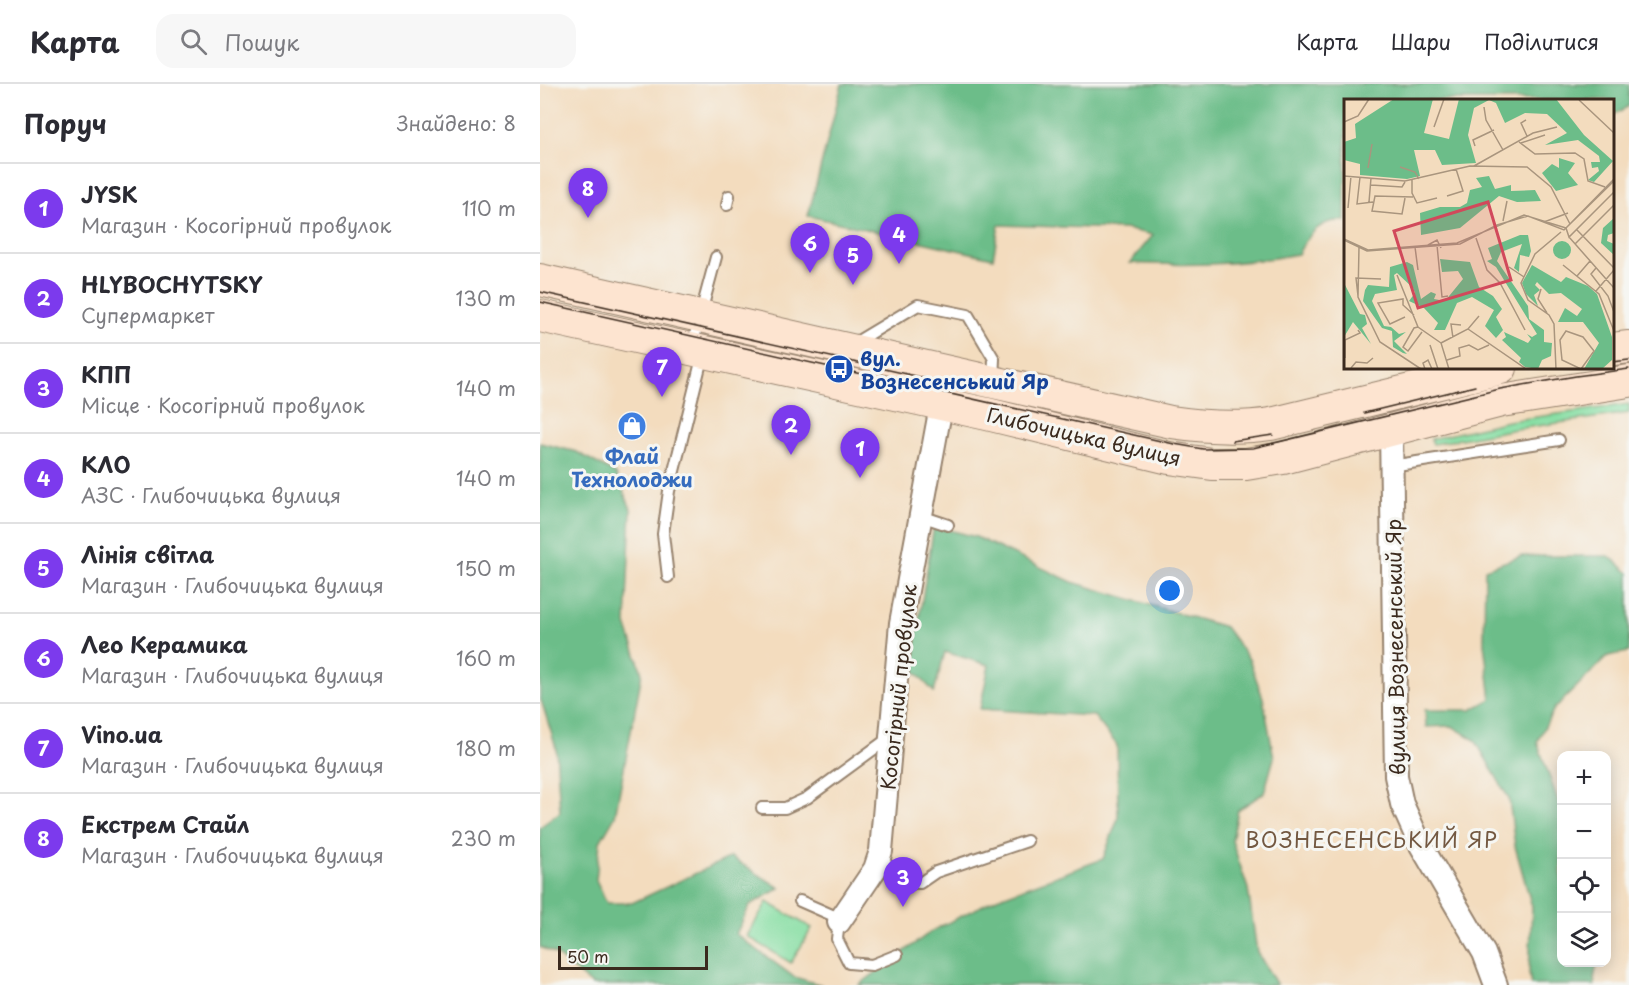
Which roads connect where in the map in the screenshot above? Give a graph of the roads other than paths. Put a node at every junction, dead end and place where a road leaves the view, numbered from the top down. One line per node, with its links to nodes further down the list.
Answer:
1 (716, 257): 4 (lane)
2 (540, 280): 4 (main road, Глибочицька вулиця)
3 (540, 316): 4 (main road, Глибочицька вулиця)
4 (703, 334): 6 (main road, Глибочицька вулиця); 12 (main road, Глибочицька вулиця); 18 (lane)
5 (1629, 347): 7 (main road)
6 (847, 348): 9 (main road, Глибочицька вулиця); 11 (lane)
7 (1614, 349)
8 (1497, 369): 11 (main road, Глибочицька вулиця)
9 (948, 371): 11 (main road, Глибочицька вулиця); 12 (street, Косогірний провулок)
10 (1629, 381): 13 (main road, Глибочицька вулиця)
11 (990, 397): 12 (main road, Глибочицька вулиця); 13 (main road, Глибочицька вулиця)
12 (941, 404): 16 (street, Косогірний провулок)
13 (1391, 430): 15 (street, вулиця Вознесенський Яр)
14 (1559, 440): 15 (lane)
15 (1391, 466): 26 (street, вулиця Вознесенський Яр)
16 (921, 516): 17 (lane); 19 (street, Косогірний провулок)
17 (948, 525)
18 (668, 577)
19 (892, 736): 20 (lane); 22 (street, Косогірний провулок)
20 (762, 808)
21 (1027, 841): 22 (lane)
22 (881, 851): 24 (street, Косогірний провулок)
23 (800, 901): 24 (lane)
24 (840, 921): 25 (lane)
25 (897, 955)
26 (1496, 985)

